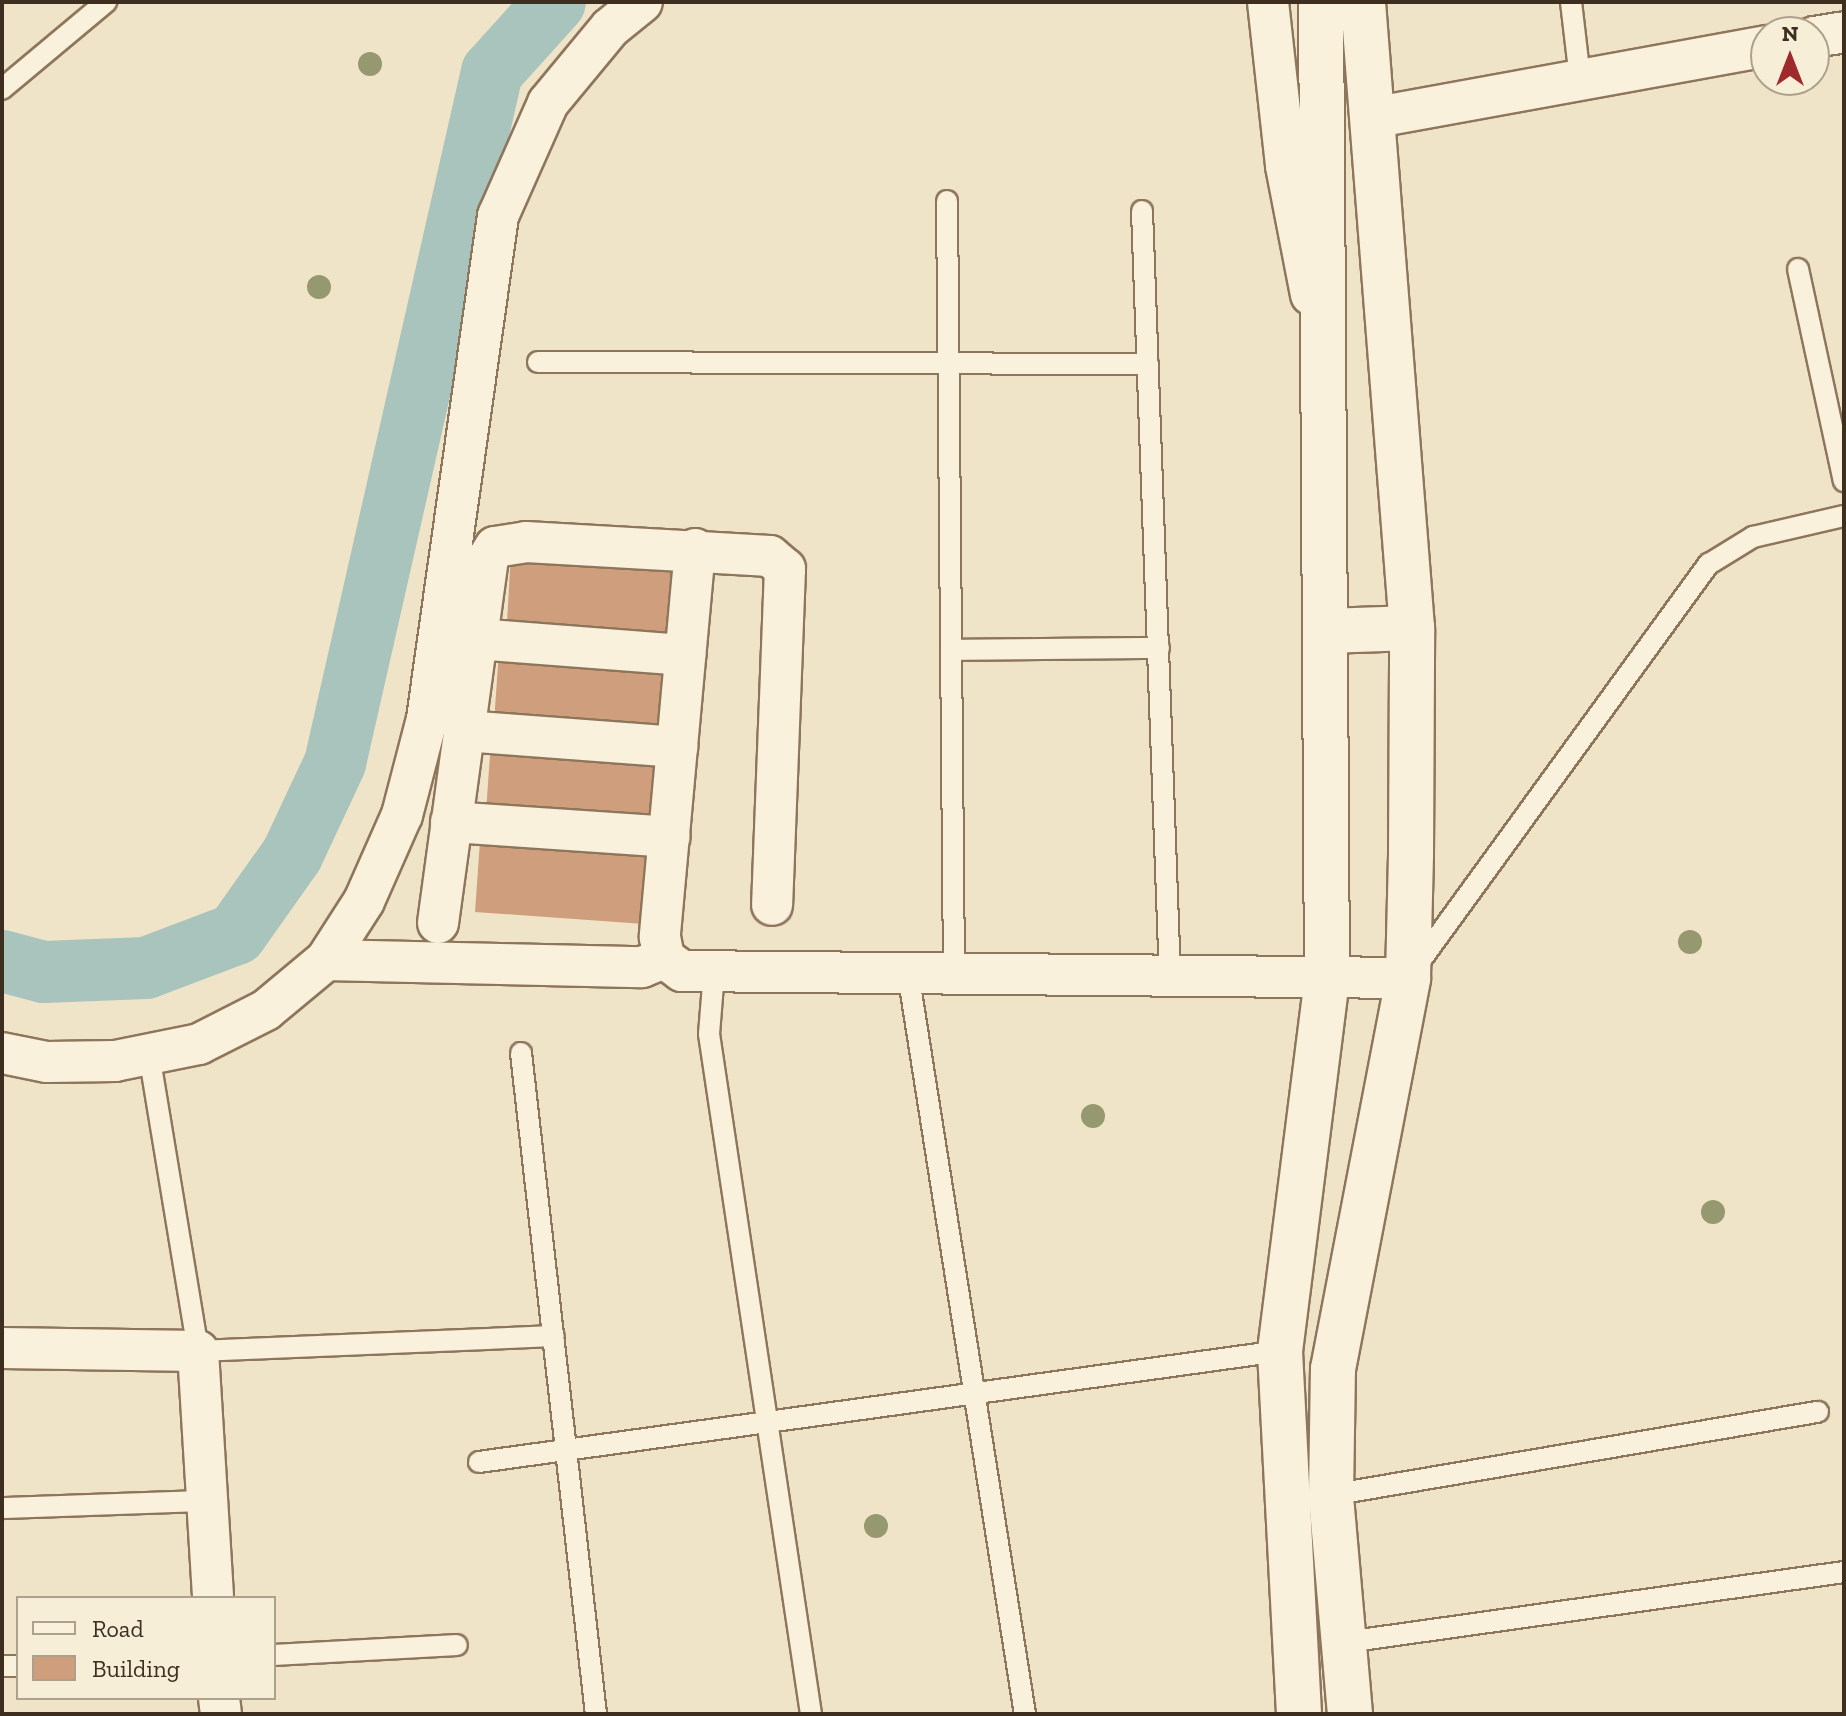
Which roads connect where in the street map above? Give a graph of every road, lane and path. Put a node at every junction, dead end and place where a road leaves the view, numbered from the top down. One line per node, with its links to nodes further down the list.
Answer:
1 (106, 2): 8 (lane)
2 (642, 2): 33 (street)
3 (1268, 2): 16 (street)
4 (1571, 2): 7 (lane)
5 (1343, 18): 9 (street); 16 (street)
6 (1750, 49): 7 (street)
7 (1580, 79): 9 (street)
8 (2, 89)
9 (1371, 118): 20 (street)
10 (947, 201): 15 (lane)
11 (1142, 211): 14 (lane)
12 (1798, 269): 17 (lane)
13 (538, 362): 15 (lane)
14 (1148, 364): 15 (lane); 23 (lane)
15 (948, 367): 24 (lane)
16 (1325, 369): 21 (street)
17 (1844, 481)
18 (1844, 516): 38 (lane)
19 (695, 549): 22 (street); 25 (street); 30 (street)
20 (1412, 628): 21 (street); 38 (street)
21 (1327, 631): 39 (street)
22 (476, 639): 25 (street); 26 (street)
23 (1159, 648): 24 (lane); 37 (lane)
24 (951, 650): 36 (lane)
25 (685, 655): 27 (street)
26 (464, 731): 27 (street); 28 (street)
27 (677, 747): 29 (street)
28 (451, 822): 29 (street); 31 (street)
29 (669, 837): 32 (street)
30 (772, 905)
31 (438, 923)
32 (664, 958): 33 (street); 34 (street)
33 (326, 960): 42 (street)
34 (714, 972): 35 (street); 49 (lane)
35 (908, 973): 36 (street); 47 (lane)
36 (954, 974): 37 (street)
37 (1170, 977): 39 (street)
38 (1408, 978): 39 (street); 52 (street)
39 (1327, 981): 46 (street)
40 (2, 1053): 42 (street)
41 (521, 1053): 43 (lane)
42 (149, 1054): 45 (lane)
43 (554, 1336): 45 (lane); 50 (lane)
44 (2, 1348): 45 (street)
45 (198, 1351): 53 (street)
46 (1280, 1351): 47 (lane); 63 (street)
47 (973, 1395): 49 (lane); 62 (lane)
48 (1818, 1412): 52 (lane)
49 (772, 1422): 50 (lane); 61 (lane)
50 (568, 1450): 51 (lane); 60 (lane)
51 (479, 1462)
52 (1331, 1495): 57 (street)
53 (206, 1501): 54 (lane); 56 (street)
54 (2, 1508)
55 (1844, 1572): 57 (lane)
56 (213, 1596)
57 (1339, 1643): 64 (street)
58 (457, 1645): 59 (lane)
59 (276, 1655)
60 (596, 1714)
61 (811, 1714)
62 (1025, 1714)
63 (1299, 1714)
64 (1350, 1714)

